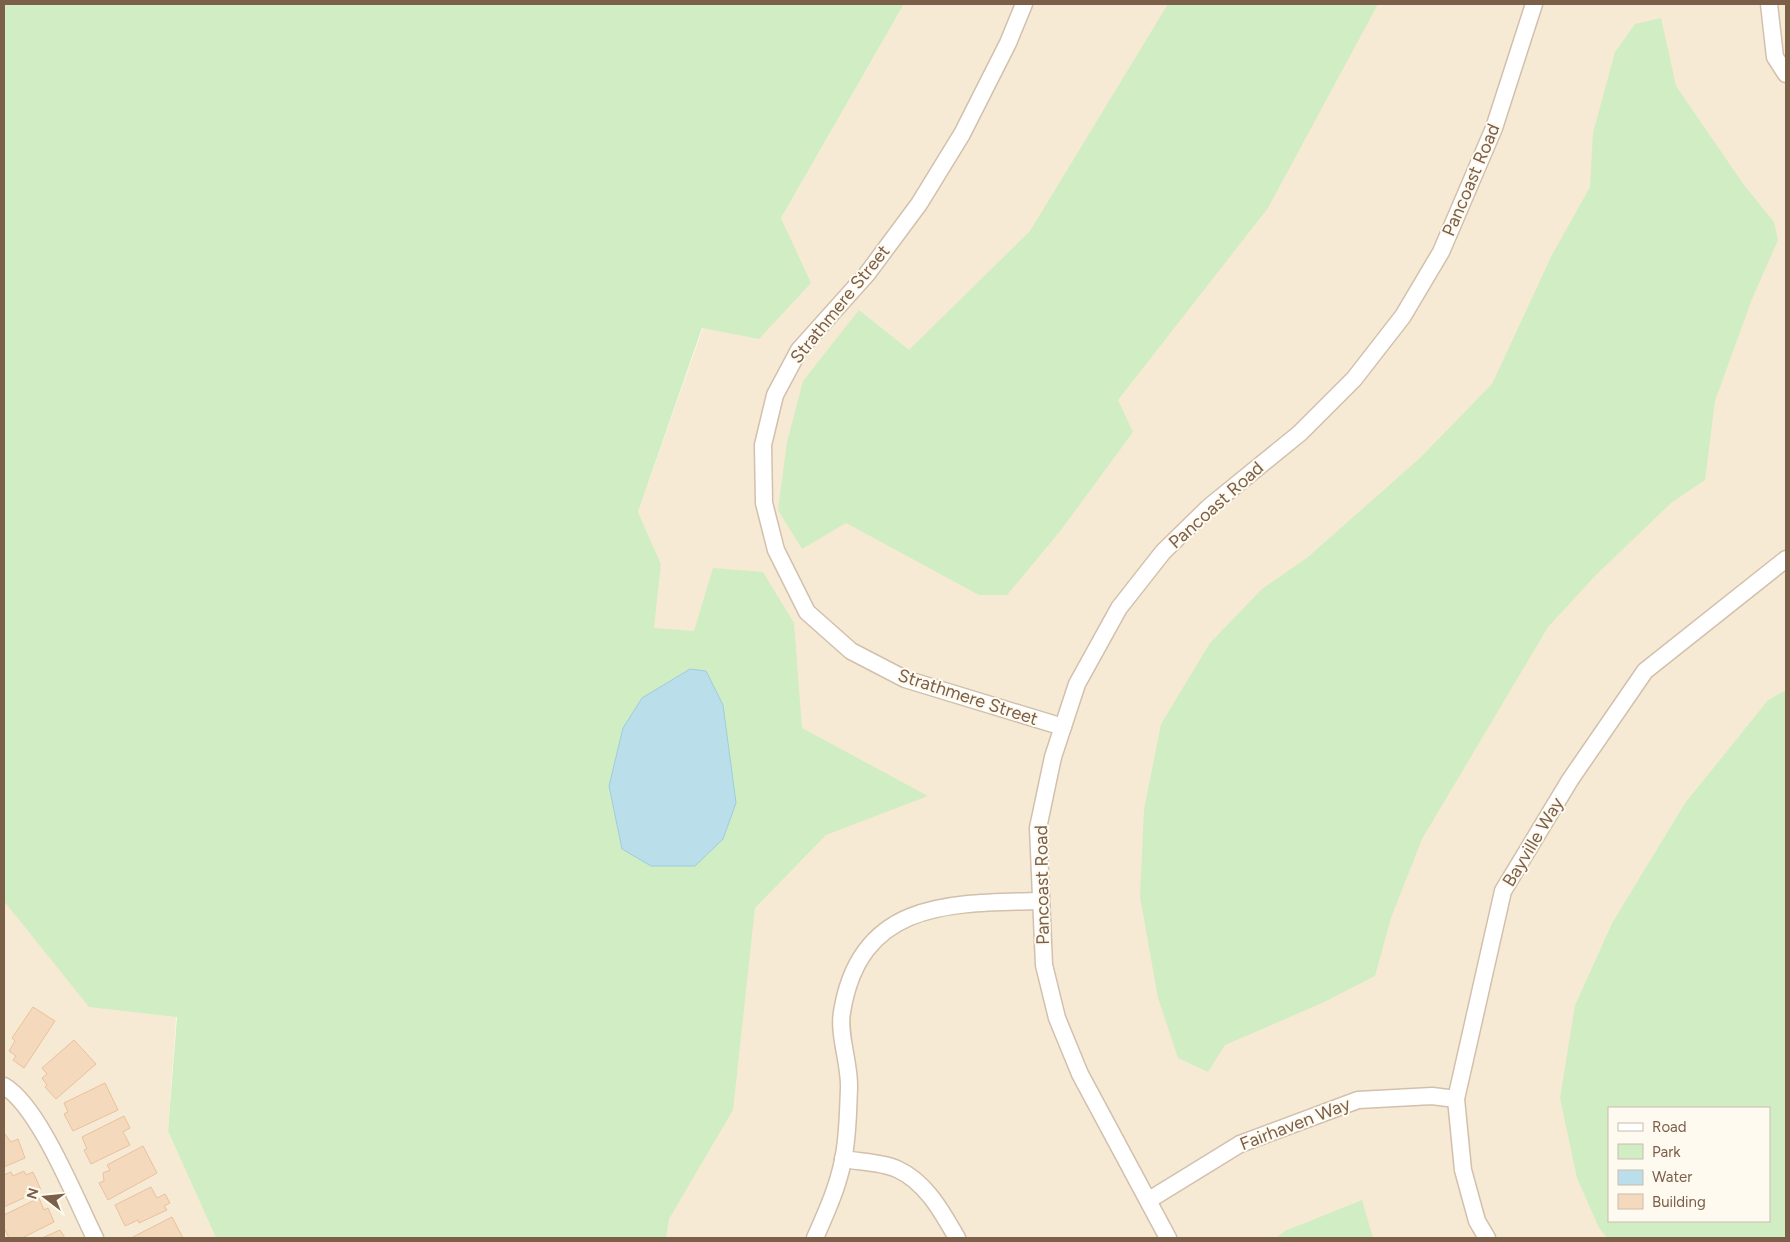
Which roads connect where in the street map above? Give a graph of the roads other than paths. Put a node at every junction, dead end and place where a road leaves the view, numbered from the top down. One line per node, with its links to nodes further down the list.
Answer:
1 (1024, 4): 6 (street, Strathmere Street)
2 (1534, 4): 6 (street, Pancoast Road)
3 (1770, 4): 4 (street)
4 (1786, 74)
5 (1786, 558): 9 (street, Bayville Way)
6 (1063, 727): 7 (street, Pancoast Road)
7 (1039, 901): 10 (street); 11 (street, Pancoast Road)
8 (4, 1086): 12 (street)
9 (1456, 1099): 11 (street, Fairhaven Way); 16 (street, Bayville Way)
10 (843, 1160): 13 (street); 14 (street)
11 (1148, 1200): 15 (street, Pancoast Road)
12 (95, 1238)
13 (815, 1238)
14 (957, 1238)
15 (1168, 1238)
16 (1487, 1238)

